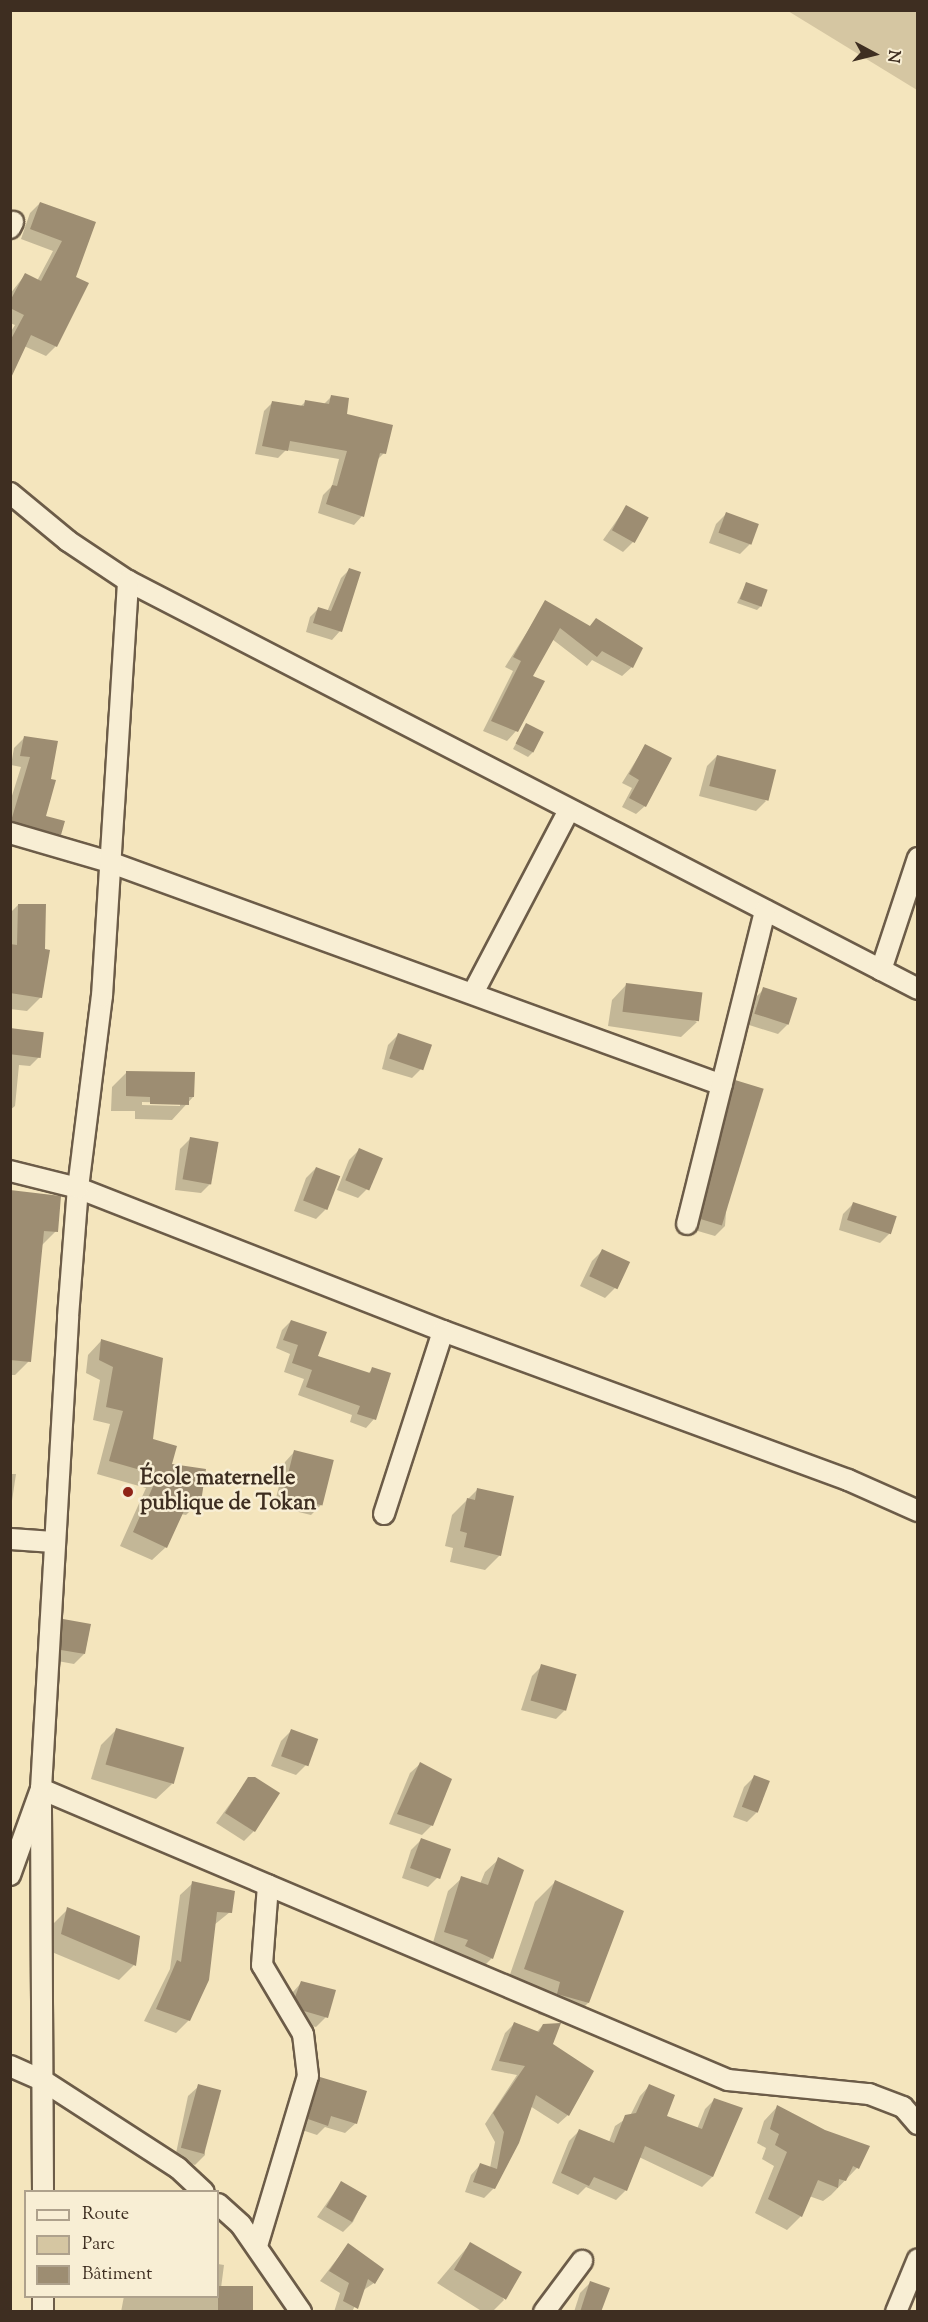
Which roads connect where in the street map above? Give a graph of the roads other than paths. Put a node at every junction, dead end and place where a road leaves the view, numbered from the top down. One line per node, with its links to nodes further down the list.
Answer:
1 (10, 493): 2 (street)
2 (128, 581): 3 (street); 6 (street)
3 (569, 810): 7 (street); 10 (street)
4 (10, 833): 6 (street)
5 (918, 858): 8 (street)
6 (109, 862): 10 (street); 13 (street)
7 (765, 911): 8 (street); 11 (street)
8 (881, 970): 9 (street)
9 (918, 989)
10 (474, 993): 11 (street)
11 (722, 1085): 14 (street)
12 (10, 1171): 13 (street)
13 (78, 1188): 15 (street); 19 (street)
14 (687, 1224)
15 (443, 1331): 16 (street); 17 (street)
16 (918, 1511)
17 (384, 1514)
18 (10, 1539): 19 (street)
19 (54, 1542): 20 (street)
20 (40, 1789): 21 (street); 22 (street); 24 (street)
21 (10, 1875)
22 (268, 1885): 25 (street); 29 (street)
23 (10, 2066): 24 (street)
24 (42, 2080): 26 (street); 27 (street)
25 (918, 2124)
26 (43, 2190)
27 (202, 2190)
28 (219, 2205): 29 (street)
29 (257, 2246): 32 (street)
30 (918, 2259): 34 (street)
31 (582, 2261): 33 (street)
32 (302, 2312)
33 (544, 2312)
34 (896, 2312)

